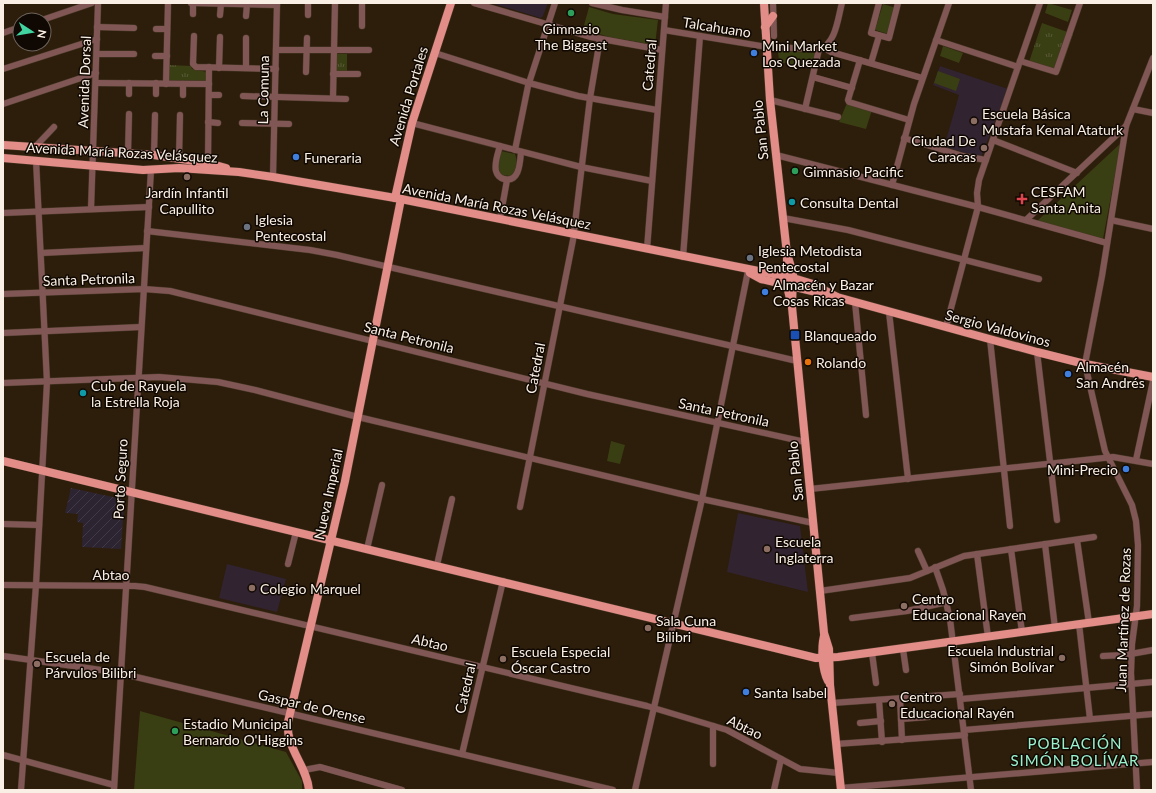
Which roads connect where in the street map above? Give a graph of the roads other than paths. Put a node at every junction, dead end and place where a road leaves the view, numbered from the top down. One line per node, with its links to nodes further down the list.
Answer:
1 (92, 3): 29 (street)
2 (98, 3): 34 (street, Avenida Dorsal)
3 (168, 3): 37 (street)
4 (192, 3): 21 (street); 24 (street)
5 (308, 3): 26 (street)
6 (335, 3): 55 (street)
7 (362, 3): 32 (street)
8 (451, 3): 56 (main road, Avenida Portales)
9 (474, 3): 31 (street)
10 (554, 3): 31 (street)
11 (592, 3): 30 (street)
12 (666, 3): 30 (street, Catedral)
13 (764, 3): 33 (main road, San Pablo)
14 (773, 3): 28 (street)
15 (842, 3): 50 (street)
16 (879, 3): 42 (street)
17 (898, 3): 42 (street)
18 (949, 3): 48 (street)
19 (1040, 3): 64 (street)
20 (1080, 3): 64 (street)
21 (221, 4): 22 (street); 25 (street)
22 (247, 4): 23 (street); 27 (street)
23 (277, 4): 51 (street, La Comuna)
24 (193, 14)
25 (220, 15)
26 (308, 15)
27 (246, 16)
28 (774, 16): 33 (main road); 41 (street)
29 (52, 17)
30 (665, 17): 38 (street, Catedral)
31 (548, 25): 47 (street); 76 (street)
32 (362, 26)
33 (765, 27): 49 (main road, San Pablo)
34 (97, 28): 35 (street); 46 (street, Avenida Dorsal)
35 (134, 28)
36 (156, 29): 37 (street)
37 (167, 29): 60 (street)
38 (664, 30): 40 (street, Talcahuano); 54 (street, Catedral)
39 (194, 36): 65 (street)
40 (700, 36): 49 (street, Talcahuano); 155 (street)
41 (774, 36)
42 (879, 36): 63 (street)
43 (220, 37): 66 (street)
44 (246, 38): 67 (street)
45 (307, 38): 52 (street)
46 (97, 39): 57 (street, Avenida Dorsal); 68 (street)
47 (600, 39): 54 (street); 92 (street, Catedral)
48 (936, 40): 64 (street); 75 (street)
49 (767, 47): 50 (street, Talcahuano); 94 (main road, San Pablo)
50 (822, 48): 62 (street, Talcahuano); 74 (street)
51 (276, 50): 52 (street); 69 (street, La Comuna)
52 (307, 50): 55 (street); 70 (street)
53 (369, 50): 55 (street)
54 (662, 50): 98 (street, Catedral)
55 (334, 51): 72 (street)
56 (435, 53): 76 (street); 106 (main road, Avenida Portales)
57 (96, 54): 58 (street); 71 (street, Avenida Dorsal)
58 (134, 54)
59 (155, 56): 60 (street)
60 (167, 56): 80 (street)
61 (1153, 58): 97 (street)
62 (860, 60): 63 (street, Talcahuano); 83 (street)
63 (871, 63): 75 (street, Talcahuano)
64 (1019, 64): 114 (street)
65 (209, 68): 66 (street); 82 (street)
66 (219, 68): 67 (street)
67 (246, 68): 69 (street)
68 (3, 69)
69 (276, 69): 90 (street, La Comuna)
70 (306, 72)
71 (96, 73): 77 (street, Avenida Dorsal); 95 (street)
72 (334, 74): 73 (street); 91 (street)
73 (358, 74)
74 (813, 77): 83 (street); 96 (street)
75 (922, 78): 104 (street)
76 (529, 82): 92 (street); 119 (street)
77 (96, 83): 78 (street); 118 (street, Avenida Dorsal)
78 (129, 83): 79 (street); 84 (street)
79 (156, 84): 80 (street); 85 (street)
80 (166, 84): 81 (street)
81 (183, 84): 82 (street); 86 (street)
82 (209, 84): 87 (street)
83 (852, 88): 104 (street)
84 (129, 94)
85 (156, 94)
86 (183, 95)
87 (209, 95): 88 (street); 105 (street)
88 (219, 95)
89 (243, 96): 90 (street)
90 (275, 97): 91 (street); 109 (street, La Comuna)
91 (333, 98): 93 (street)
92 (590, 98): 98 (street); 130 (street, Catedral)
93 (346, 99)
94 (770, 100): 96 (street); 123 (main road, San Pablo)
95 (3, 104)
96 (805, 109): 103 (street)
97 (1133, 109): 99 (street); 111 (street)
98 (657, 110): 136 (street, Catedral)
99 (1153, 113)
100 (129, 114): 121 (street)
101 (155, 115): 122 (street)
102 (180, 115): 125 (street)
103 (838, 117)
104 (909, 120): 113 (street)
105 (208, 122): 107 (street); 128 (street)
106 (412, 122): 117 (street); 138 (main road, Avenida Portales)
107 (218, 123)
108 (242, 123): 109 (street)
109 (275, 124): 110 (street); 134 (street, La Comuna)
110 (289, 124)
111 (1126, 126): 133 (street); 147 (street)
112 (54, 127): 116 (street, Avenida María Rozas Velásquez)
113 (904, 138): 127 (street); 137 (street)
114 (993, 140): 127 (street); 133 (street)
115 (3, 145): 116 (main road, Avenida María Rozas Velásquez)
116 (36, 146): 118 (main road, Avenida María Rozas Velásquez)
117 (500, 146): 119 (street); 135 (street)
118 (94, 150): 121 (main road, Avenida María Rozas Velásquez); 129 (street, Avenida Dorsal)
119 (514, 150): 120 (street)
120 (521, 152): 130 (street); 135 (street)
121 (128, 153): 122 (main road, Avenida María Rozas Velásquez)
122 (154, 155): 125 (main road, Avenida María Rozas Velásquez)
123 (776, 155): 137 (street); 144 (main road, San Pablo)
124 (3, 158): 126 (main road, Avenida María Rozas Velásquez)
125 (179, 159): 128 (main road, Avenida María Rozas Velásquez)
126 (36, 160): 129 (main road, Avenida María Rozas Velásquez); 142 (street)
127 (986, 160): 140 (street)
128 (208, 163): 132 (main road, Avenida María Rozas Velásquez)
129 (93, 165): 131 (main road, Avenida María Rozas Velásquez); 141 (street, Avenida Dorsal)
130 (581, 167): 136 (street); 150 (street, Catedral)
131 (151, 170): 132 (main road, Avenida María Rozas Velásquez); 139 (street, Porto Seguro)
132 (239, 172): 134 (main road, Avenida María Rozas Velásquez)
133 (1077, 173): 146 (street)
134 (273, 177): 138 (main road, Avenida María Rozas Velásquez)
135 (507, 180): 145 (street)
136 (652, 181): 153 (street, Catedral)
137 (892, 185): 140 (street)
138 (398, 199): 145 (main road, Avenida María Rozas Velásquez); 157 (main road, Nueva Imperial)
139 (149, 207): 141 (street); 149 (street, Porto Seguro)
140 (978, 207): 146 (street); 156 (street)
141 (91, 209): 142 (street)
142 (39, 211): 143 (street); 154 (street)
143 (3, 213)
144 (783, 218): 156 (street); 159 (main road, San Pablo)
145 (500, 219): 150 (main road, Avenida María Rozas Velásquez)
146 (1026, 220): 151 (street)
147 (1111, 220): 148 (street); 151 (street)
148 (1153, 229)
149 (147, 231): 152 (street, Porto Seguro); 157 (street)
150 (574, 234): 153 (main road, Avenida María Rozas Velásquez); 167 (street, Catedral)
151 (1107, 243): 178 (street)
152 (146, 248): 154 (street); 162 (street, Porto Seguro)
153 (647, 250): 155 (main road, Avenida María Rozas Velásquez)
154 (41, 252): 163 (street)
155 (683, 257): 158 (main road, Avenida María Rozas Velásquez)
156 (964, 260): 160 (street); 170 (street)
157 (388, 266): 167 (street); 174 (main road, Nueva Imperial)
158 (748, 271): 159 (main road, Avenida María Rozas Velásquez); 161 (main road, Avenida María Rozas Velásquez); 175 (street)
159 (790, 278): 161 (main road, San Pablo); 165 (main road, Sergio Valdovinos)
160 (1039, 279)
161 (790, 287): 165 (main road, Sergio Valdovinos); 177 (main road, San Pablo)
162 (144, 289): 163 (street, Santa Petronila); 169 (street, Porto Seguro); 174 (street, Santa Petronila)
163 (43, 293): 164 (street, Santa Petronila); 171 (street)
164 (3, 294)
165 (837, 297): 166 (main road, Sergio Valdovinos)
166 (855, 302): 168 (main road, Sergio Valdovinos); 185 (street)
167 (560, 308): 175 (street); 183 (street, Catedral)
168 (889, 312): 170 (main road, Sergio Valdovinos); 197 (street)
169 (141, 327): 171 (street); 180 (street, Porto Seguro)
170 (946, 327): 173 (main road, Sergio Valdovinos)
171 (45, 332): 172 (street); 182 (street)
172 (3, 333)
173 (990, 339): 176 (main road, Sergio Valdovinos); 195 (street)
174 (374, 340): 183 (street, Santa Petronila); 186 (main road, Nueva Imperial)
175 (733, 347): 177 (street); 187 (street)
176 (1037, 352): 178 (main road, Sergio Valdovinos); 194 (street)
177 (797, 361): 188 (main road, San Pablo)
178 (1085, 364): 179 (main road, Sergio Valdovinos); 190 (street, Juan Martínez de Rozas)
179 (1153, 377)
180 (138, 378): 182 (street); 186 (street); 200 (street, Porto Seguro)
181 (1153, 381): 191 (street)
182 (47, 382): 184 (street); 196 (street)
183 (545, 383): 187 (street, Santa Petronila); 189 (street, Catedral)
184 (3, 384)
185 (866, 415)
186 (358, 417): 189 (street); 211 (main road, Nueva Imperial)
187 (717, 423): 188 (street, Santa Petronila); 202 (street)
188 (805, 442): 199 (main road, San Pablo)
189 (530, 458): 202 (street); 203 (street, Catedral)
190 (1108, 458): 191 (street); 194 (street); 229 (street, Juan Martínez de Rozas)
191 (1136, 460): 193 (street)
192 (3, 461): 196 (main road)
193 (1153, 464)
194 (1050, 465): 195 (street); 204 (street)
195 (1004, 469): 197 (street); 208 (street)
196 (42, 470): 200 (main road); 207 (street)
197 (908, 479): 199 (street)
198 (382, 485): 214 (street)
199 (810, 490): 205 (main road, San Pablo)
200 (132, 492): 209 (main road); 225 (street, Porto Seguro)
201 (452, 499): 219 (street)
202 (702, 499): 205 (street); 231 (street)
203 (520, 507)
204 (1057, 520)
205 (813, 523): 226 (main road, San Pablo)
206 (3, 524): 207 (street)
207 (39, 525): 224 (street)
208 (1010, 526)
209 (296, 532): 211 (main road); 218 (street)
210 (1094, 537): 212 (street)
211 (332, 540): 214 (main road); 234 (main road, Nueva Imperial)
212 (1077, 540): 213 (street); 232 (street)
213 (1045, 544): 215 (street); 235 (street)
214 (367, 549): 219 (main road)
215 (1011, 549): 217 (street); 236 (street)
216 (918, 551): 221 (street)
217 (977, 554): 220 (street); 237 (street)
218 (288, 564)
219 (437, 566): 222 (main road)
220 (935, 567): 221 (street); 227 (street)
221 (926, 571): 226 (street)
222 (503, 581): 231 (main road); 247 (street, Catedral)
223 (3, 585): 224 (street, Abtao)
224 (36, 586): 225 (street, Abtao); 246 (street)
225 (127, 586): 234 (street, Abtao); 249 (street, Porto Seguro)
226 (820, 591): 245 (main road, San Pablo)
227 (947, 602): 230 (street); 238 (street)
228 (1153, 614): 229 (main road)
229 (1136, 617): 232 (main road); 242 (street, Juan Martínez de Rozas)
230 (852, 618)
231 (675, 622): 245 (main road); 258 (street)
232 (1088, 623): 233 (main road)
233 (1079, 624): 235 (main road); 253 (street)
234 (311, 627): 247 (street, Abtao); 259 (main road, Nueva Imperial)
235 (1055, 628): 236 (main road)
236 (1022, 632): 237 (main road)
237 (988, 637): 238 (main road)
238 (953, 642): 239 (main road); 254 (street)
239 (903, 649): 241 (main road); 248 (street)
240 (1153, 650): 242 (street)
241 (872, 653): 245 (main road); 251 (street)
242 (1131, 654): 244 (street); 252 (street, Juan Martínez de Rozas)
243 (3, 656): 246 (street, Gaspar de Orense)
244 (1103, 656)
245 (827, 658): 257 (main road, San Pablo)
246 (31, 659): 249 (street, Gaspar de Orense); 275 (street)
247 (482, 667): 258 (street, Abtao); 272 (street, Catedral)
248 (906, 670)
249 (121, 674): 259 (street, Gaspar de Orense); 282 (street, Porto Seguro)
250 (1153, 682): 252 (street)
251 (876, 683)
252 (1131, 684): 253 (street); 261 (street, Juan Martínez de Rozas)
253 (1087, 687): 254 (street); 264 (street)
254 (960, 696): 255 (street); 268 (street)
255 (900, 699): 256 (street); 263 (street)
256 (879, 700): 257 (street); 265 (street)
257 (832, 703): 271 (main road, San Pablo)
258 (654, 708): 267 (street, Abtao); 288 (street)
259 (290, 714): 272 (street, Gaspar de Orense); 279 (main road, Nueva Imperial)
260 (1153, 714): 261 (street)
261 (1134, 715): 264 (street); 278 (street, Juan Martínez de Rozas)
262 (928, 717): 263 (street)
263 (901, 719): 269 (street)
264 (1090, 719): 268 (street)
265 (881, 721): 266 (street); 270 (street)
266 (860, 723)
267 (713, 726): 274 (street, Abtao); 277 (street)
268 (964, 732): 269 (street); 281 (street)
269 (902, 740): 270 (street)
270 (882, 742): 271 (street)
271 (836, 744): 280 (main road, San Pablo)
272 (462, 754): 287 (street, Gaspar de Orense)
273 (3, 755): 275 (street)
274 (781, 759): 280 (street, Abtao); 289 (street)
275 (24, 761): 282 (street); 284 (street)
276 (1153, 762): 278 (street)
277 (714, 764)
278 (1136, 764): 281 (street); 291 (street, Juan Martínez de Rozas)
279 (304, 770): 285 (main road, Nueva Imperial); 286 (street)
280 (839, 774): 283 (main road, San Pablo)
281 (968, 777): 283 (street); 290 (street)
282 (114, 788)
283 (841, 789)
284 (21, 790)
285 (309, 790)
286 (402, 790)
287 (613, 790)
288 (636, 790)
289 (774, 790)
290 (971, 790)
291 (1138, 790)

